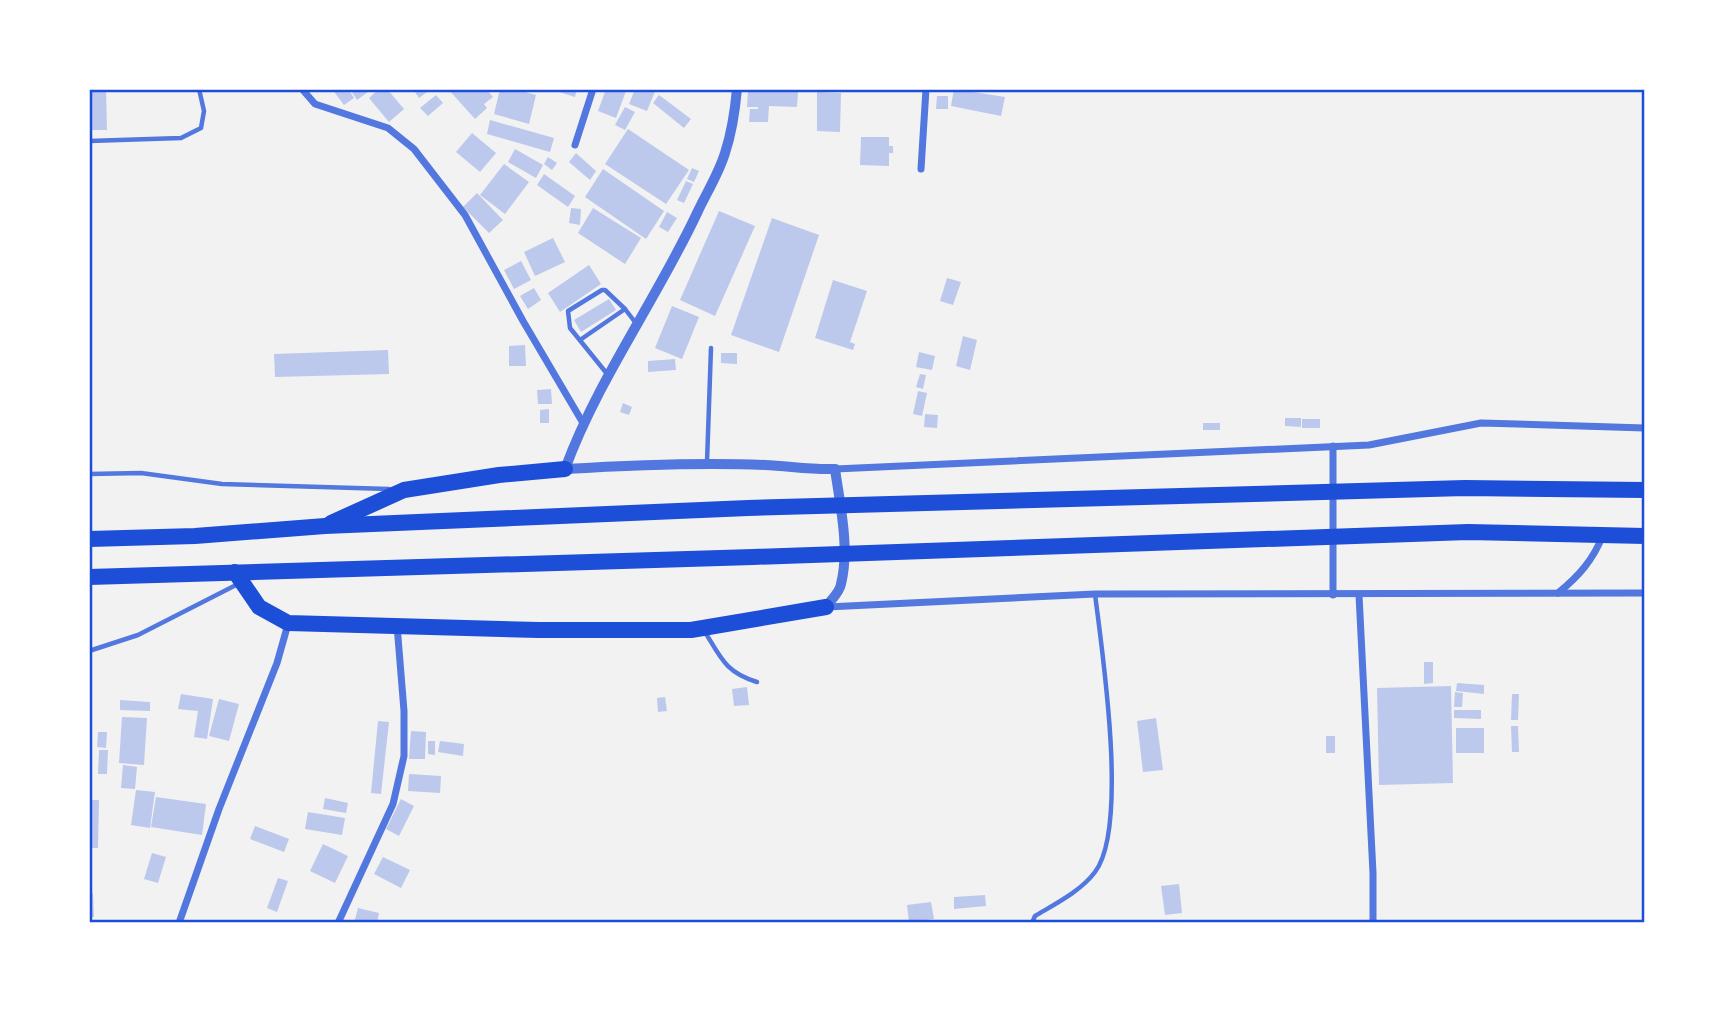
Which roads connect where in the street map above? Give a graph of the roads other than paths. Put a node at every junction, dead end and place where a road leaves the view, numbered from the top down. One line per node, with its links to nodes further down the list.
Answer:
1 (199, 89): 6 (lane)
2 (302, 89): 14 (street)
3 (593, 89): 7 (street)
4 (737, 89): 10 (street)
5 (926, 89): 8 (street)
6 (89, 141)
7 (575, 145)
8 (921, 169)
9 (625, 309): 10 (lane); 11 (lane); 11 (lane)
10 (638, 326): 13 (street)
11 (580, 340): 13 (lane)
12 (711, 348): 17 (lane)
13 (608, 375): 14 (street)
14 (583, 423): 19 (street)
15 (1645, 428): 16 (street)
16 (1333, 446): 18 (street); 32 (street)
17 (707, 465): 18 (street); 19 (street)
18 (835, 468): 34 (street)
19 (565, 469): 21 (highway)
20 (89, 474): 21 (lane)
21 (404, 490): 23 (highway)
22 (1645, 490): 23 (highway)
23 (325, 526): 26 (highway)
24 (1603, 535): 25 (highway); 28 (highway); 29 (street)
25 (1645, 536)
26 (89, 540)
27 (89, 577): 28 (highway)
28 (238, 577): 35 (highway); 38 (lane)
29 (1557, 593): 30 (street); 33 (street)
30 (1645, 593)
31 (1095, 594): 32 (street); 34 (street); 42 (lane)
32 (1333, 595): 33 (street)
33 (1359, 595): 43 (street)
34 (826, 607): 37 (highway)
35 (288, 623): 36 (highway); 40 (street)
36 (397, 625): 37 (highway); 41 (street)
37 (702, 628): 39 (lane)
38 (89, 651)
39 (757, 682)
40 (179, 923)
41 (338, 923)
42 (1032, 923)
43 (1373, 923)

